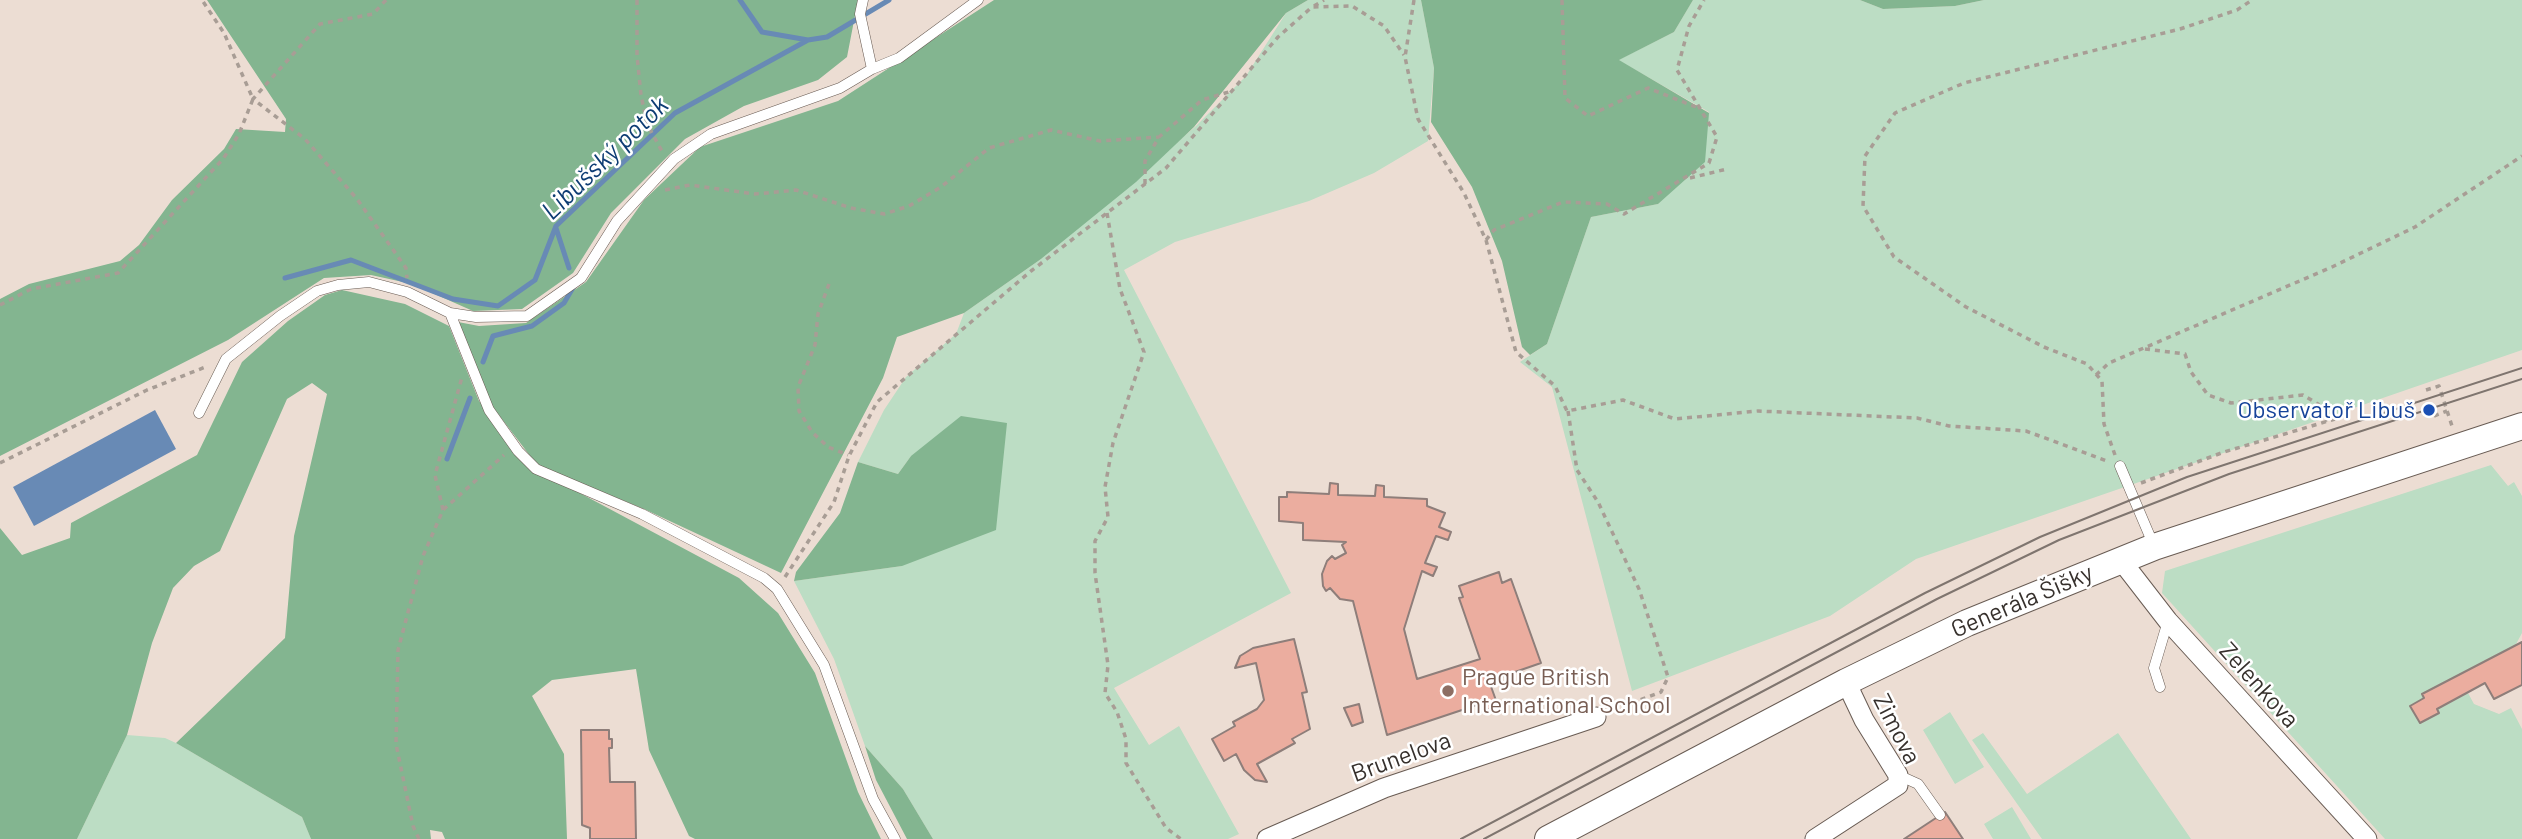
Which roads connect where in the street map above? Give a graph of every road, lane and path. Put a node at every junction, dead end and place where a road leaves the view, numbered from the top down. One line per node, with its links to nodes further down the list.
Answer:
1 (202, 0): 15 (path)
2 (386, 0): 15 (path)
3 (637, 0): 18 (path)
4 (863, 0): 13 (lane)
5 (978, 0): 13 (lane)
6 (1324, 0): 11 (path)
7 (1414, 0): 12 (path)
8 (1562, 0): 16 (path)
9 (1704, 0): 16 (path)
10 (2252, 0): 33 (path)
11 (1312, 7): 12 (path); 14 (path)
12 (1405, 57): 25 (path)
13 (872, 69): 23 (lane)
14 (1234, 90): 17 (path); 22 (path)
15 (253, 99): 26 (path); 28 (path)
16 (1702, 110): 21 (path)
17 (1159, 137): 22 (path); 23 (path)
18 (660, 152)
19 (2522, 156): 31 (path)
20 (1727, 169): 21 (path)
21 (1681, 180): 25 (path)
22 (1144, 184): 24 (path)
23 (637, 200): 29 (lane)
24 (1107, 213): 45 (path); 62 (path)
25 (1486, 240): 35 (path)
26 (406, 268)
27 (829, 284): 45 (path)
28 (0, 305)
29 (450, 313): 30 (lane); 32 (lane)
30 (462, 347): 44 (lane); 49 (path)
31 (2142, 348): 33 (path); 40 (path)
32 (226, 359): 37 (lane); 46 (path)
33 (2096, 375): 42 (path)
34 (2426, 390): 36 (path)
35 (1567, 411): 47 (path); 56 (path)
36 (2447, 411): 38 (path); 43 (path)
37 (199, 413)
38 (2434, 416)
39 (2335, 419): 40 (path)
40 (2326, 422): 48 (path)
41 (2522, 426): 43 (main road, Generála Šišky)
42 (2111, 442)
43 (2458, 447): 50 (main road, Generála Šišky)
44 (518, 451): 49 (path); 52 (lane)
45 (849, 456): 52 (path)
46 (0, 463)
47 (2120, 466): 48 (lane)
48 (2129, 488): 50 (lane)
49 (443, 510): 60 (path)
50 (2154, 547): 51 (main road, Generála Šišky)
51 (2120, 559): 53 (street, Zelenkova); 54 (main road, Generála Šišky)
52 (777, 589): 61 (lane)
53 (2168, 621): 55 (lane); 65 (street, Zelenkova)
54 (1846, 682): 57 (street, Zimova); 59 (main road, Generála Šišky)
55 (2160, 687)
56 (1596, 717): 63 (street, Brunelova)
57 (1898, 775): 58 (lane); 64 (street, Zimova)
58 (1940, 815)
59 (1556, 837)
60 (419, 839)
61 (895, 839)
62 (1181, 839)
63 (1267, 839)
64 (1815, 839)
65 (2367, 839)

